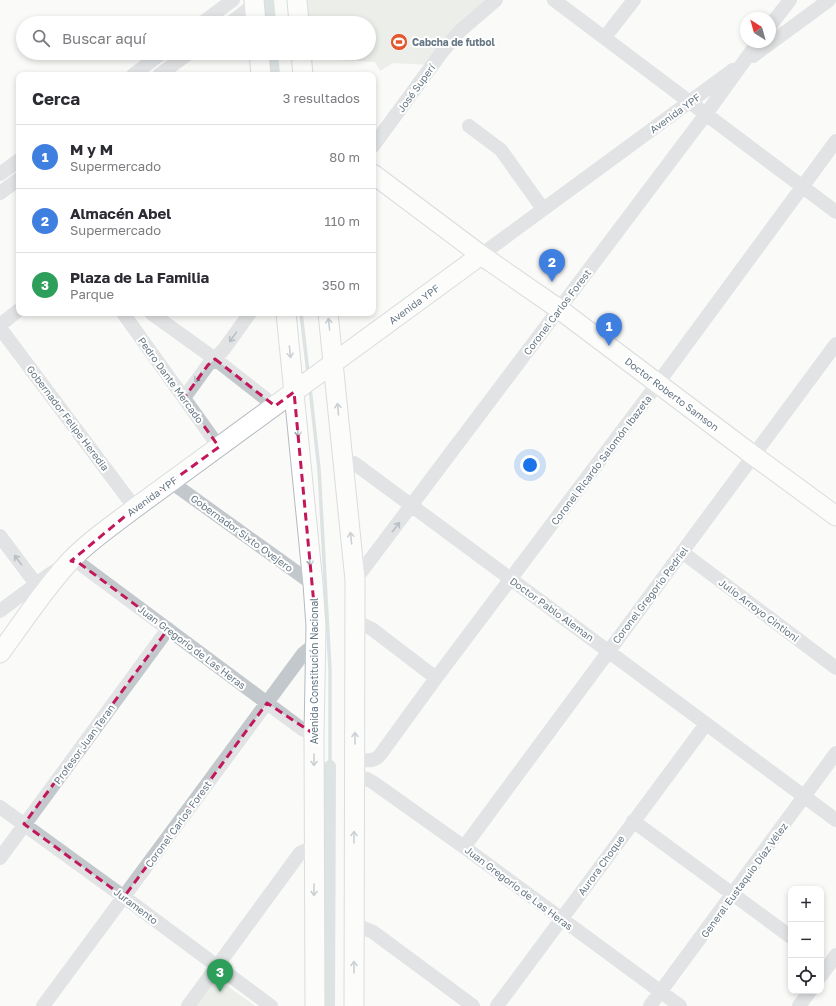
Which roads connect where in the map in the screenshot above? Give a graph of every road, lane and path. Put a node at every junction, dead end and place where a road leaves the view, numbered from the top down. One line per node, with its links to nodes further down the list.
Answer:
1 (233, 0): 9 (street)
2 (297, 0): 14 (main road)
3 (496, 0): 31 (street, José Superí)
4 (554, 0): 16 (street)
5 (634, 0): 16 (street)
6 (790, 0): 15 (street)
7 (829, 0): 22 (street, Avenida YPF)
8 (254, 2): 12 (street); 13 (main road)
9 (218, 4): 10 (street); 11 (street)
10 (208, 16)
11 (226, 16)
12 (238, 16)
13 (255, 16)
14 (298, 16)
15 (776, 18)
16 (605, 37): 27 (street)
17 (753, 48): 22 (street, Coronel Carlos Forest)
18 (153, 60): 23 (street)
19 (180, 60): 24 (street)
20 (260, 60): 25 (main road)
21 (302, 60): 26 (main road)
22 (742, 63): 27 (street, Avenida YPF); 28 (street, Coronel Carlos Forest)
23 (137, 72)
24 (164, 72)
25 (261, 72)
26 (303, 72)
27 (690, 102): 28 (street); 38 (street, Avenida YPF)
28 (706, 114): 36 (street); 41 (street, Coronel Carlos Forest)
29 (468, 126): 38 (street)
30 (836, 141): 36 (street, Coronel Ricardo Salomón Ibazeta)
31 (376, 142)
32 (16, 162): 33 (street)
33 (0, 174)
34 (376, 176): 40 (main road, Doctor Roberto Samson)
35 (16, 181): 37 (street)
36 (802, 187): 39 (street); 53 (street, Coronel Ricardo Salomón Ibazeta)
37 (0, 193)
38 (543, 209): 40 (street, Avenida YPF)
39 (836, 212)
40 (481, 254): 41 (main road, Doctor Roberto Samson); 52 (main road, Avenida YPF)
41 (559, 309): 53 (main road, Doctor Roberto Samson); 61 (street, Coronel Carlos Forest)
42 (16, 312): 48 (street)
43 (125, 316): 55 (street, Pedro Dante Mercado)
44 (155, 316): 51 (street)
45 (248, 316): 51 (street, one-way to 51)
46 (286, 316): 54 (main road, Avenida Constitución Nacional, one-way to 54)
47 (328, 316): 52 (main road, one-way to 47)
48 (0, 325)
49 (0, 328): 62 (street, Gobernador Felipe Heredia)
50 (836, 344): 58 (street, Coronel Gregorio Pedriel)
51 (215, 359): 55 (street, one-way to 55); 56 (street)
52 (334, 363): 54 (main road, Avenida YPF); 59 (main road, one-way to 52)
53 (658, 384): 58 (main road, Doctor Roberto Samson); 67 (street, Coronel Ricardo Salomón Ibazeta)
54 (298, 389): 56 (main road, Avenida YPF); 70 (main road, Avenida Constitución Nacional, one-way to 70)
55 (184, 398): 57 (street, Pedro Dante Mercado)
56 (275, 406): 57 (main road, Avenida YPF)
57 (219, 447): 60 (main road, Avenida YPF)
58 (754, 456): 63 (main road, Doctor Roberto Samson); 65 (street, Coronel Gregorio Pedriel)
59 (343, 463): 61 (street, Doctor Pablo Aleman); 68 (main road, one-way to 59)
60 (171, 482): 62 (main road, Avenida YPF); 70 (street, Gobernador Sixto Ovejero)
61 (412, 505): 67 (street, Doctor Pablo Aleman); 68 (street, Coronel Carlos Forest, one-way to 61)
62 (135, 508): 66 (main road, Avenida YPF)
63 (836, 516)
64 (0, 536): 69 (street, one-way to 64)
65 (682, 552): 75 (street, Coronel Gregorio Pedriel); 77 (street, Julio Arroyo Cintioni)
66 (71, 561): 69 (street, Avenida YPF); 73 (street, Juan Gregorio de Las Heras); 76 (main road)
67 (511, 579): 75 (street, Doctor Pablo Aleman); 78 (street, Coronel Ricardo Salomón Ibazeta)
68 (355, 580): 72 (main road)
69 (36, 584): 71 (street, Avenida YPF)
70 (313, 584): 74 (main road, Avenida Constitución Nacional)
71 (0, 610)
72 (355, 620): 78 (street); 83 (main road, one-way to 72)
73 (168, 630): 79 (street, Juan Gregorio de Las Heras); 88 (street, Profesor Juan Teran)
74 (315, 644): 79 (street, Coronel Carlos Forest); 81 (main road, Avenida Constitución Nacional)
75 (609, 651): 80 (street, Doctor Pablo Aleman); 90 (street, Coronel Gregorio Pedriel)
76 (0, 653)
77 (836, 668)
78 (436, 678): 83 (street, Coronel Ricardo Salomón Ibazeta)
79 (267, 703): 81 (street, Juan Gregorio de Las Heras); 93 (street, Coronel Carlos Forest)
80 (706, 724): 84 (street, Doctor Pablo Aleman); 87 (street, Aurora Choque)
81 (314, 734): 89 (main road, Avenida Constitución Nacional, one-way to 89)
82 (836, 753): 84 (street, General Eustaquio Díaz Vélez)
83 (355, 768): 90 (street, Juan Gregorio de Las Heras); 95 (main road, one-way to 83)
84 (804, 796): 86 (street, Doctor Pablo Aleman); 92 (street, General Eustaquio Díaz Vélez)
85 (0, 807): 88 (street, Juramento)
86 (836, 820)
87 (633, 822): 92 (street); 94 (street, Aurora Choque)
88 (24, 824): 91 (street, Profesor Juan Teran); 93 (street, Juramento)
89 (314, 847): 97 (street); 103 (main road, Avenida Constitución Nacional, one-way to 103)
90 (464, 847): 94 (street, Juan Gregorio de Las Heras)
91 (0, 858)
92 (734, 894): 96 (street); 98 (street, General Eustaquio Díaz Vélez)
93 (124, 897): 97 (street, Juramento); 100 (street, Coronel Carlos Forest)
94 (561, 920): 98 (street, Juan Gregorio de Las Heras); 106 (street, Aurora Choque)
95 (354, 924): 104 (main road, one-way to 95); 105 (street)
96 (788, 935)
97 (217, 967): 101 (street); 102 (street, Juramento)
98 (661, 992): 107 (street, General Eustaquio Díaz Vélez); 108 (street, Juan Gregorio de Las Heras)
99 (808, 994): 109 (street)
100 (43, 1006)
101 (188, 1006)
102 (271, 1006)
103 (315, 1006)
104 (354, 1006)
105 (473, 1006)
106 (497, 1006)
107 (650, 1006)
108 (680, 1006)
109 (799, 1006)

